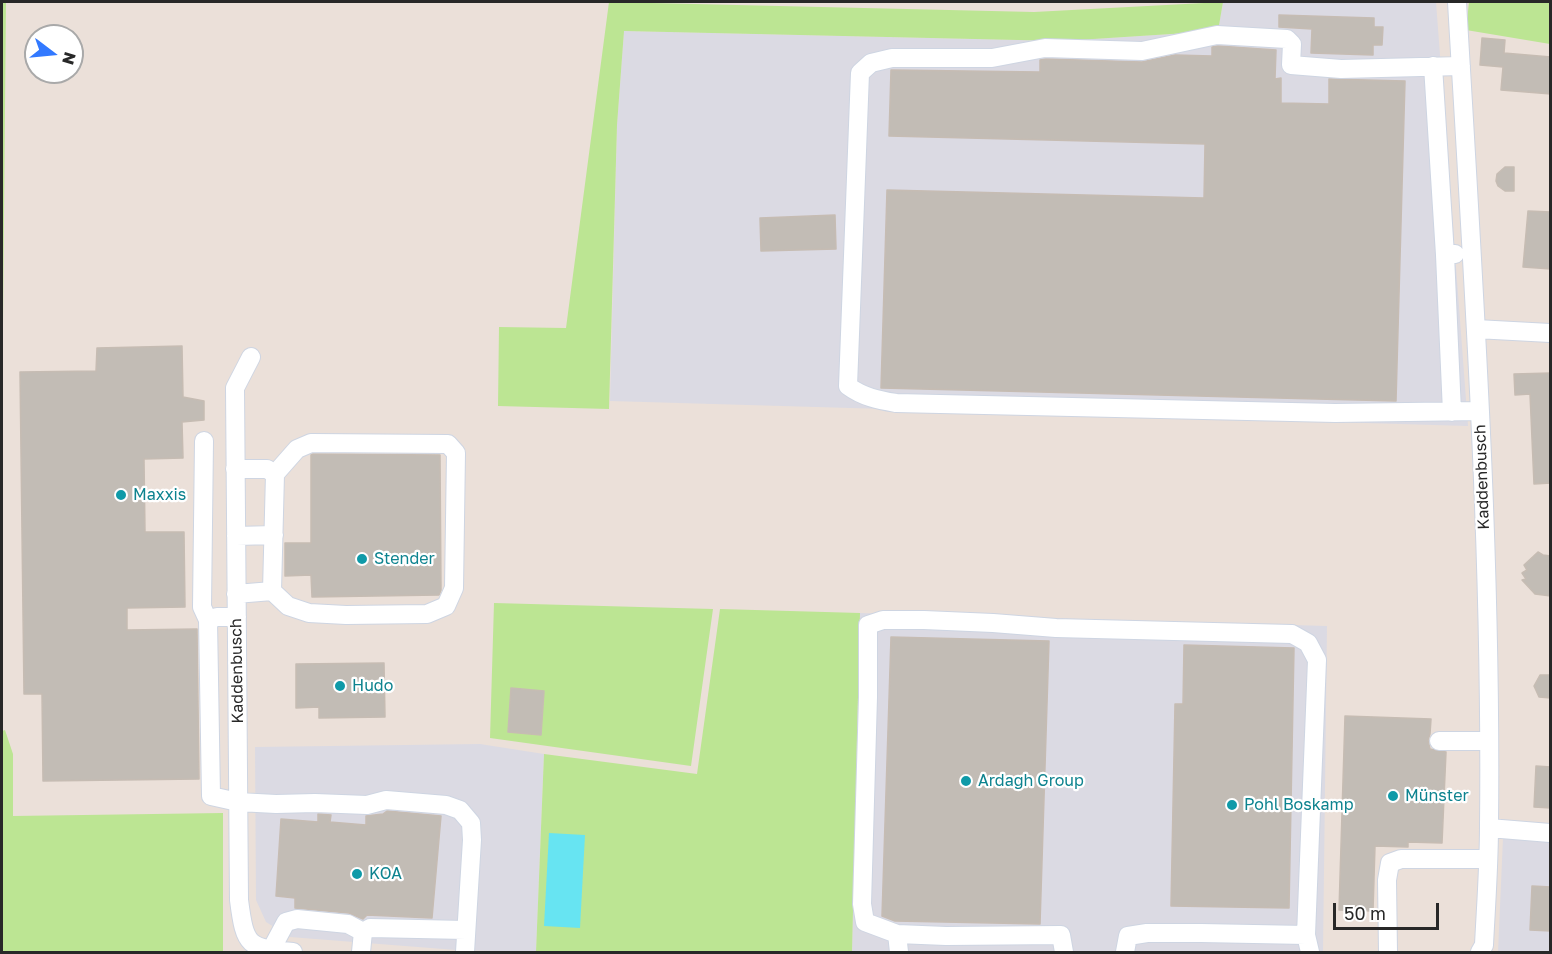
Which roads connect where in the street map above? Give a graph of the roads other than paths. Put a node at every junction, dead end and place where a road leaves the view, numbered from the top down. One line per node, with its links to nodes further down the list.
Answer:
1 (1458, 2): 3 (street, Kaddenbusch)
2 (1433, 66): 3 (street); 5 (street); 10 (street)
3 (1461, 66): 4 (street, Kaddenbusch)
4 (1471, 253): 5 (street); 6 (street, Kaddenbusch)
5 (1445, 255): 10 (street)
6 (1476, 329): 7 (street); 9 (street, Kaddenbusch)
7 (1551, 333)
8 (251, 357): 12 (street, Kaddenbusch)
9 (1479, 411): 10 (street); 21 (street, Kaddenbusch)
10 (1452, 412)
11 (204, 441): 19 (street)
12 (236, 469): 13 (street); 15 (street, Kaddenbusch)
13 (274, 474): 14 (street); 16 (street)
14 (274, 535): 15 (street); 16 (street)
15 (236, 536): 17 (street, Kaddenbusch)
16 (272, 591): 17 (street)
17 (237, 594): 18 (street, Kaddenbusch)
18 (237, 617): 19 (street); 22 (street, Kaddenbusch)
19 (208, 620): 22 (street)
20 (1439, 741): 21 (street)
21 (1488, 741): 23 (street, Kaddenbusch)
22 (238, 801): 26 (street); 30 (street, Kaddenbusch)
23 (1489, 828): 24 (street); 25 (street, Kaddenbusch)
24 (1551, 833)
25 (1488, 859): 37 (street); 38 (street, Kaddenbusch)
26 (466, 930): 27 (street); 33 (street)
27 (363, 932): 30 (street); 32 (street)
28 (897, 934): 29 (street); 34 (street); 35 (street)
29 (1308, 944): 36 (street)
30 (271, 950): 31 (street, Kaddenbusch)
31 (293, 952)
32 (361, 952)
33 (465, 952)
34 (899, 952)
35 (1064, 952)
36 (1125, 952)
37 (1388, 952)
38 (1480, 952)

